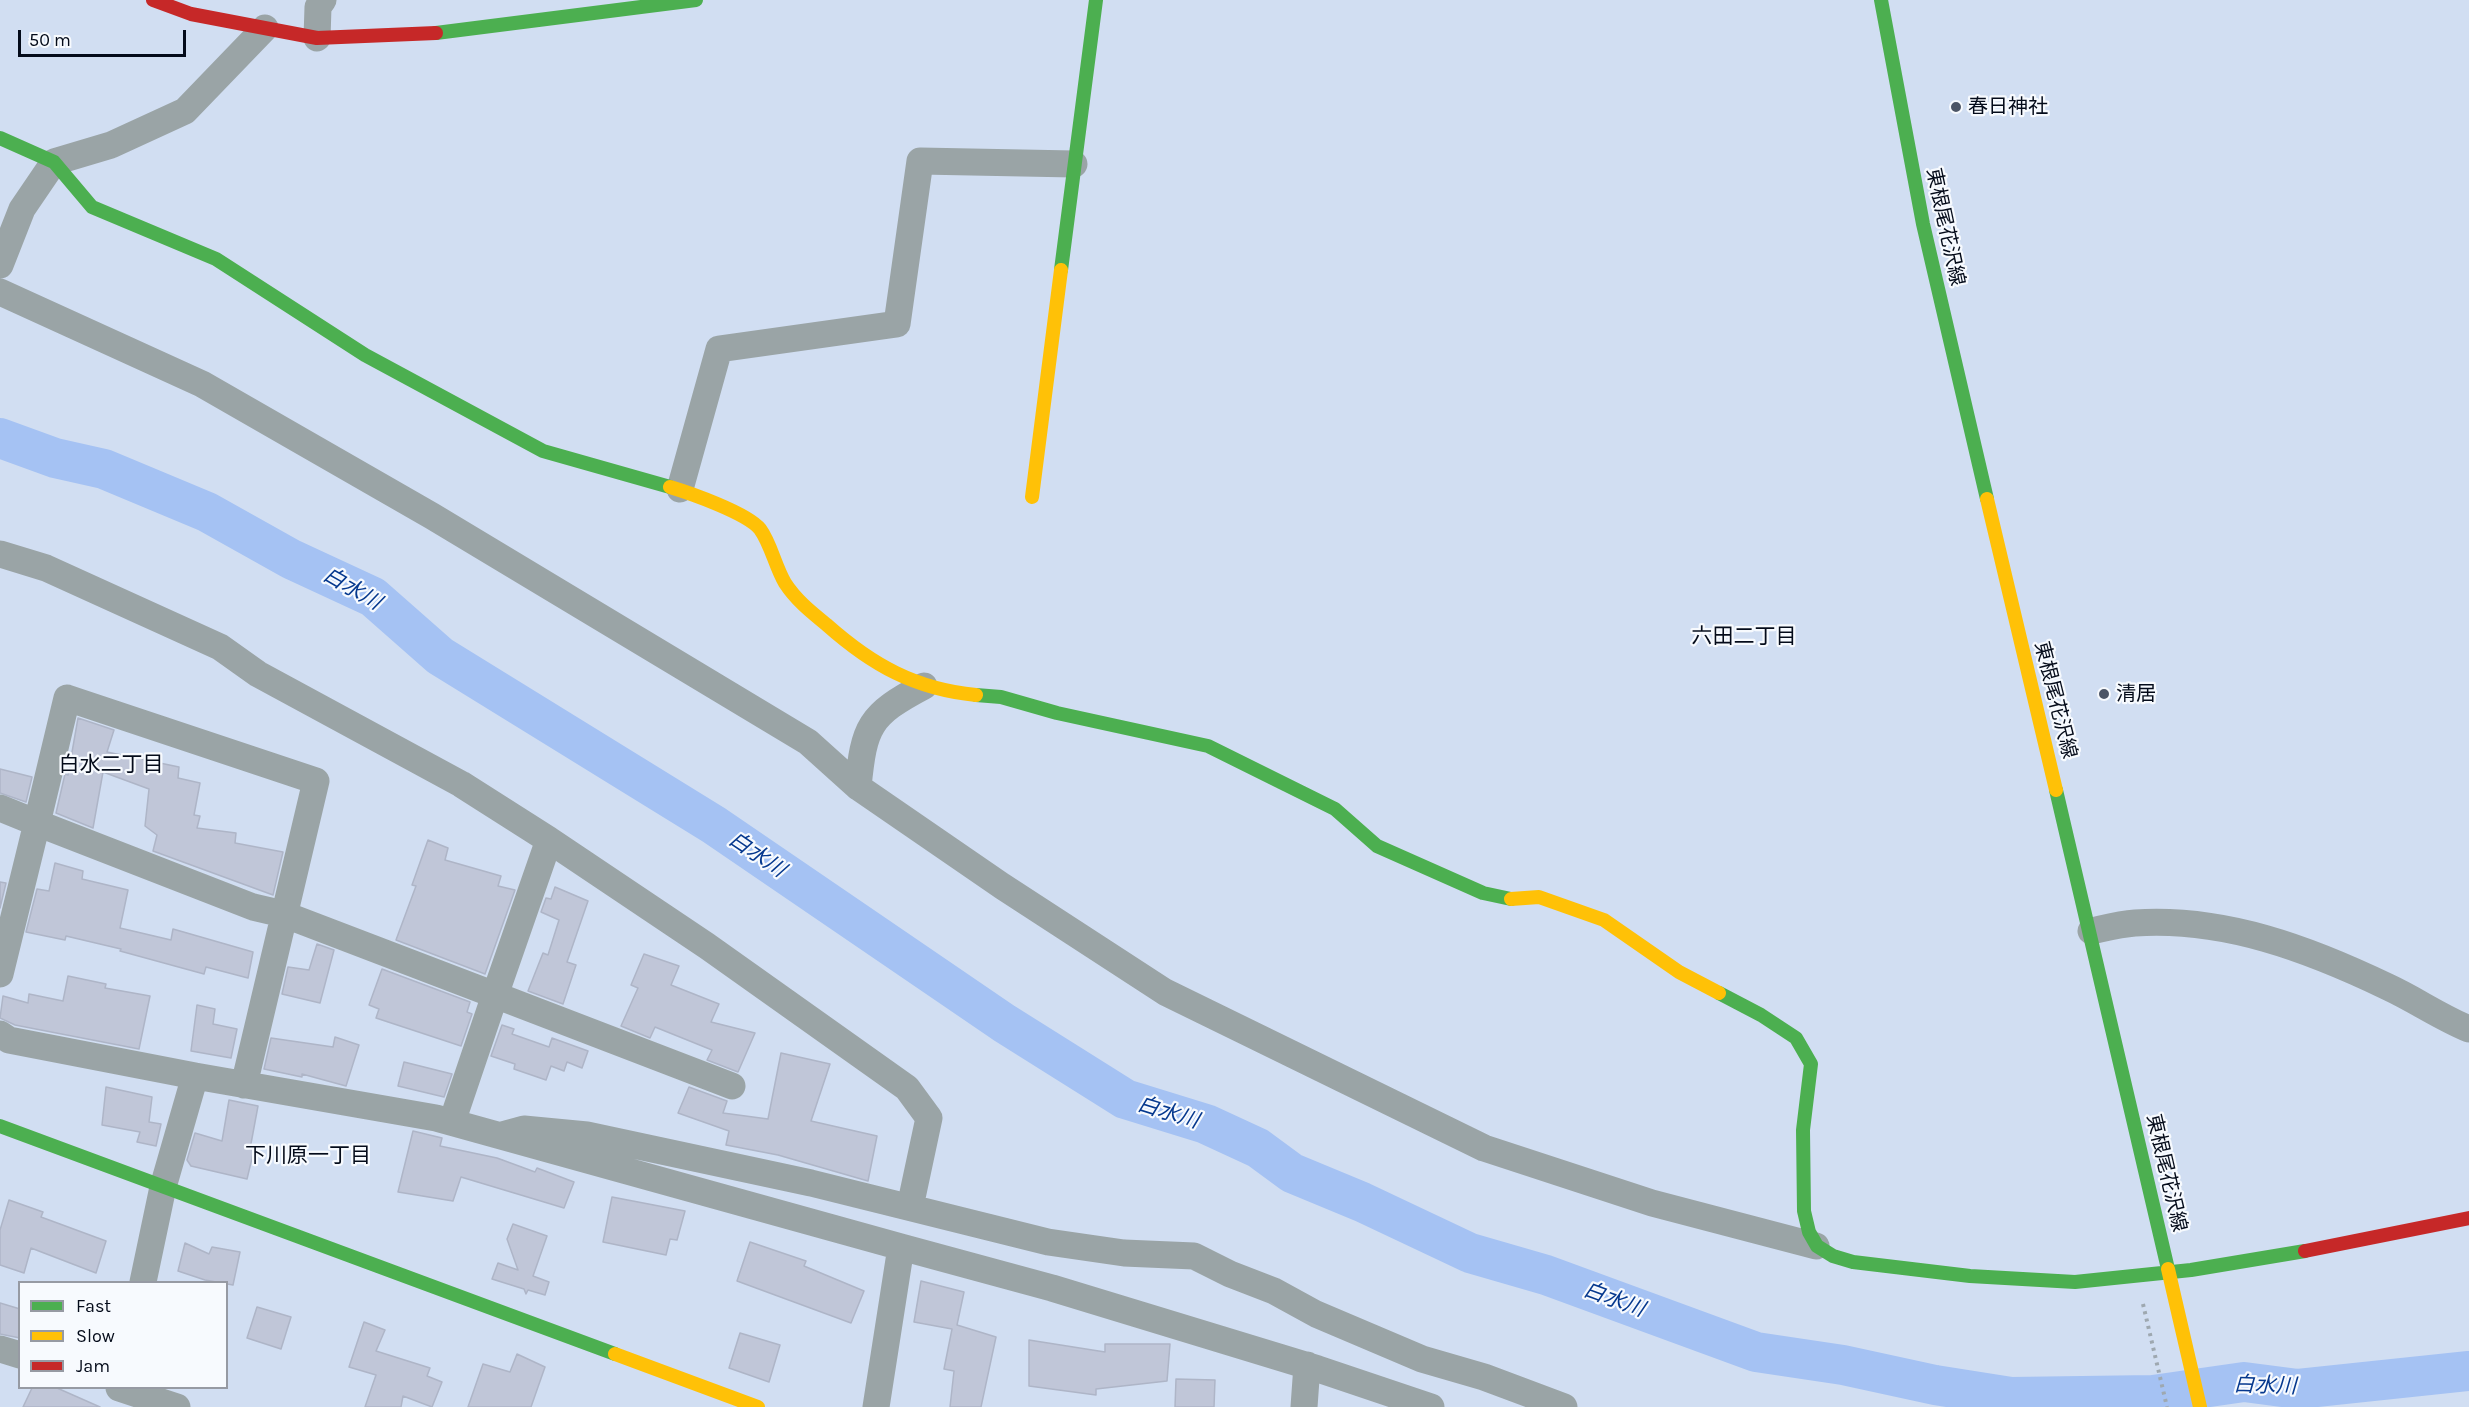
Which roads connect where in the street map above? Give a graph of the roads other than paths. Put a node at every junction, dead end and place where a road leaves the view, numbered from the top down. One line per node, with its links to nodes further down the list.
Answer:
1 (153, 0): 6 (street)
2 (322, 0): 7 (street)
3 (696, 0): 7 (street)
4 (1096, 0): 10 (street)
5 (1881, 0): 22 (street, 東根尾花沢線)
6 (265, 28): 7 (street); 9 (street)
7 (317, 38)
8 (0, 138): 9 (street)
9 (54, 162): 11 (street); 13 (street)
10 (1074, 164): 13 (street); 14 (street)
11 (0, 265)
12 (0, 292): 17 (street)
13 (680, 489): 16 (street)
14 (1032, 497)
15 (0, 554): 20 (street)
16 (924, 686): 17 (street); 36 (street)
17 (858, 787): 36 (street)
18 (0, 808): 19 (street)
19 (37, 823): 21 (street); 21 (street); 23 (street)
20 (549, 840): 24 (street); 34 (street)
21 (283, 914): 24 (street); 28 (street)
22 (2091, 931): 25 (street); 38 (street, 東根尾花沢線)
23 (0, 974)
24 (495, 995): 29 (street); 30 (street)
25 (2469, 1029)
26 (0, 1034): 27 (street)
27 (195, 1076): 28 (street); 33 (street)
28 (244, 1085): 30 (street)
29 (732, 1086)
30 (452, 1122): 32 (street)
31 (0, 1126): 33 (street)
32 (502, 1135): 34 (street); 37 (street)
33 (163, 1187): 39 (street); 47 (street)
34 (910, 1207): 51 (street)
35 (2469, 1218): 38 (street)
36 (1816, 1246): 38 (street)
37 (901, 1247): 42 (street); 48 (street)
38 (2170, 1277): 52 (street, 東根尾花沢線)
39 (143, 1281)
40 (0, 1349): 41 (street)
41 (18, 1354)
42 (1307, 1365): 49 (street); 50 (street)
43 (119, 1389): 45 (street)
44 (122, 1389): 46 (street)
45 (114, 1407)
46 (177, 1407)
47 (758, 1407)
48 (876, 1407)
49 (1304, 1407)
50 (1431, 1407)
51 (1564, 1407)
52 (2200, 1407)

